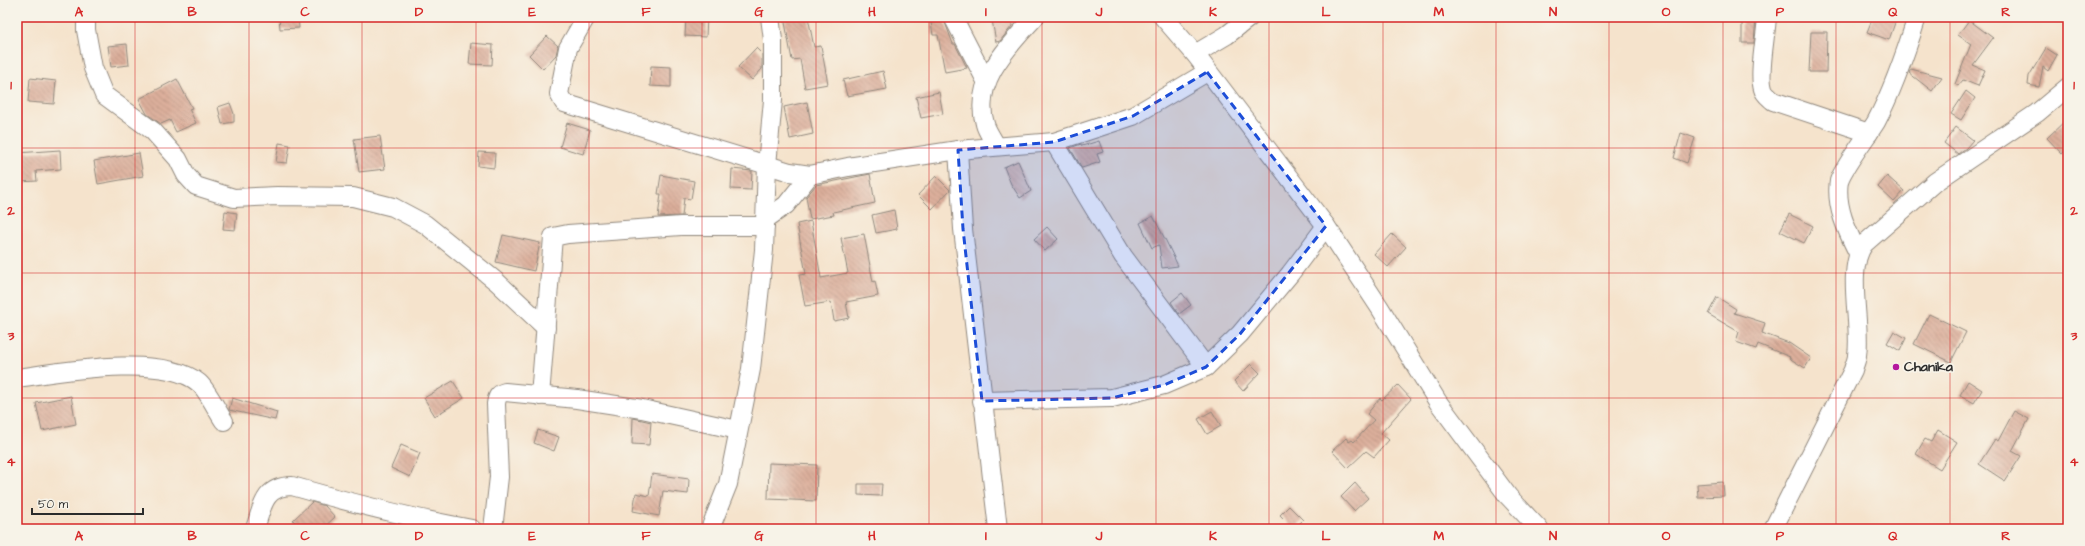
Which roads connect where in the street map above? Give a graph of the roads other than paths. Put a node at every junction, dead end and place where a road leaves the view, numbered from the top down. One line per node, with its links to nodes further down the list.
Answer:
1 (86, 17): 23 (street)
2 (586, 17): 18 (street)
3 (770, 17): 18 (street)
4 (953, 17): 12 (street)
5 (1035, 17): 12 (street)
6 (1163, 17): 10 (street)
7 (1250, 17): 10 (street)
8 (1767, 17): 14 (street)
9 (1917, 17): 14 (street)
10 (1195, 54): 11 (street)
11 (1207, 72): 15 (street); 21 (street)
12 (986, 81): 16 (street)
13 (2068, 88): 22 (street)
14 (1869, 133): 22 (street)
15 (1054, 142): 16 (street); 24 (street)
16 (996, 146): 17 (street)
17 (958, 150): 19 (street); 27 (street)
18 (767, 164): 19 (street); 20 (street)
19 (810, 175): 20 (street)
20 (766, 223): 23 (street); 29 (street)
21 (1326, 226): 24 (street); 35 (street)
22 (1858, 253): 36 (street)
23 (546, 328): 26 (street)
24 (1206, 367): 27 (street)
25 (17, 378): 28 (street)
26 (540, 396): 29 (street); 32 (street)
27 (982, 401): 34 (street)
28 (224, 421)
29 (738, 430): 33 (street)
30 (255, 529): 31 (street)
31 (472, 529)
32 (493, 529)
33 (710, 529)
34 (998, 529)
35 (1539, 529)
36 (1773, 529)

